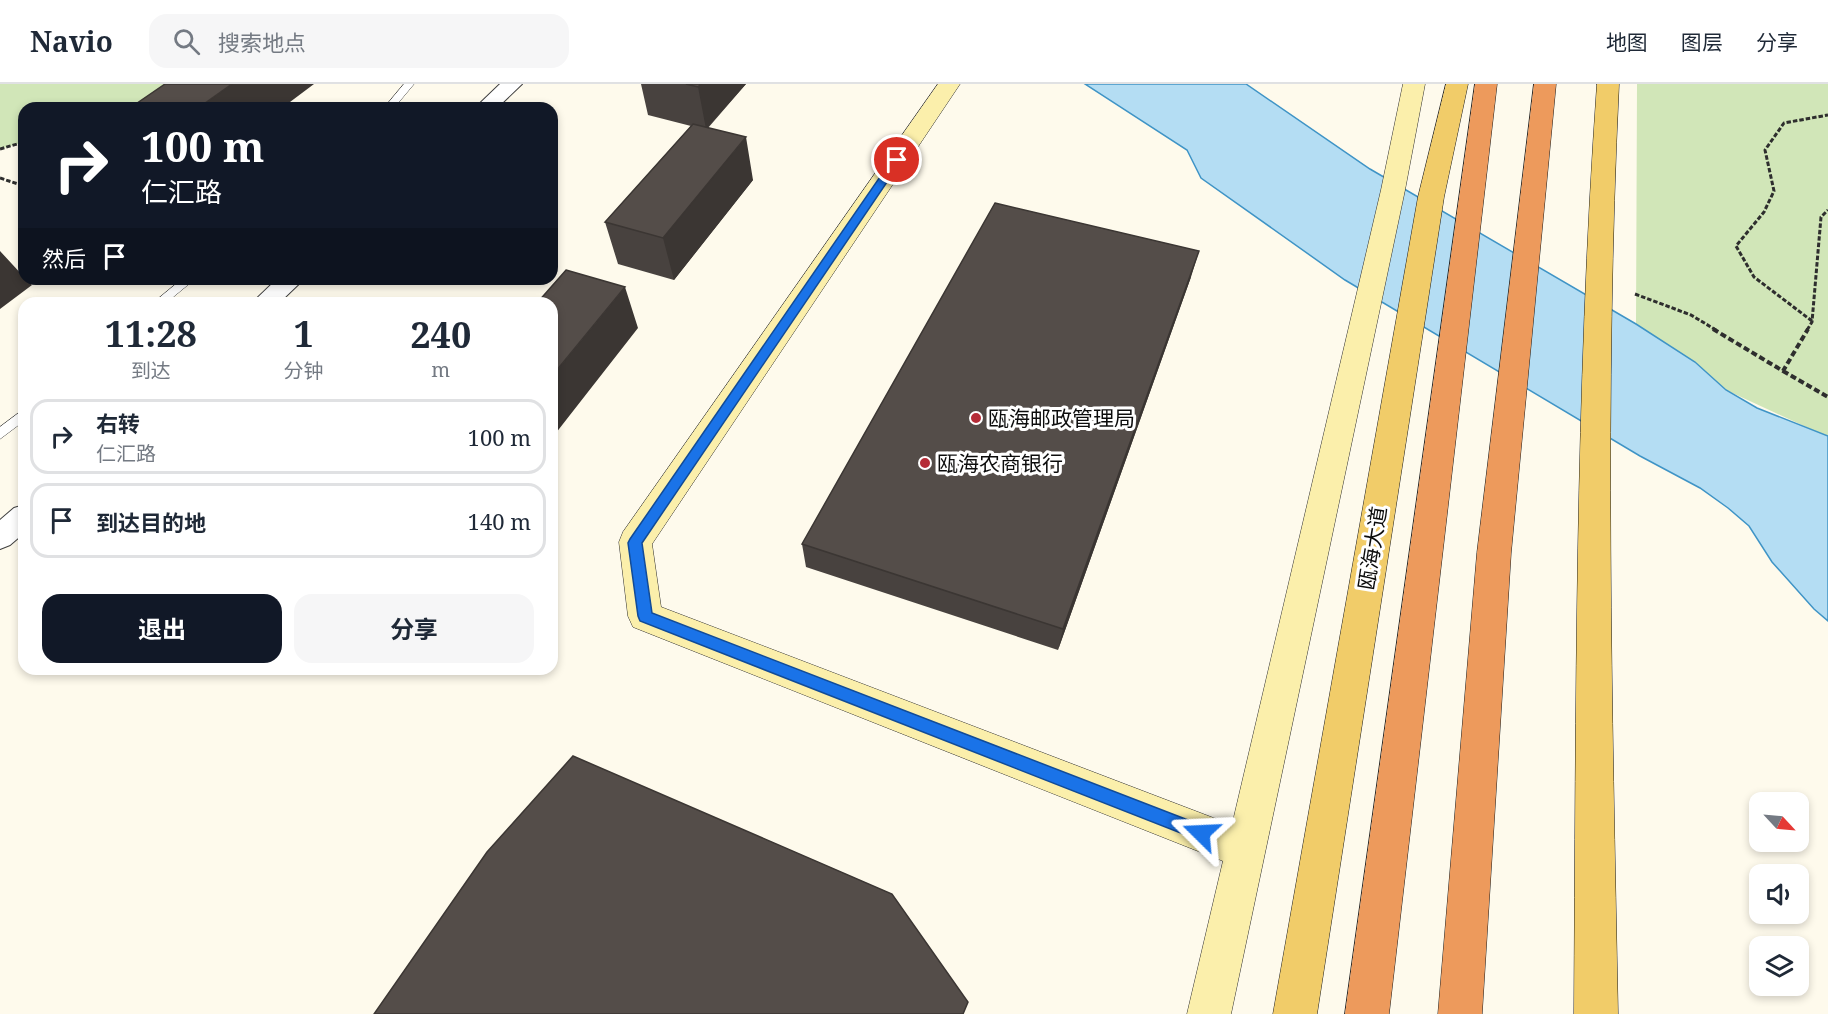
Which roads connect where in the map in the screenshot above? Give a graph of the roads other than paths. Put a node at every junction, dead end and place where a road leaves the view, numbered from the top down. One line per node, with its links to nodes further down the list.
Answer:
1 (409, 84): 9 (lane)
2 (512, 84): 10 (street)
3 (949, 84): 19 (street)
4 (1414, 84): 19 (street)
5 (1457, 84): 21 (main road, 瓯海大道)
6 (1486, 84): 22 (highway)
7 (1608, 84): 24 (main road)
8 (1547, 93): 23 (highway)
9 (394, 102)
10 (492, 102)
11 (182, 285): 13 (lane)
12 (283, 285): 14 (street)
13 (166, 297)
14 (270, 297)
15 (18, 419): 16 (lane)
16 (0, 434)
17 (18, 521): 18 (street)
18 (0, 537)
19 (1245, 850): 20 (street)
20 (1209, 1014)
21 (1295, 1014)
22 (1367, 1014)
23 (1460, 1014)
24 (1596, 1014)

